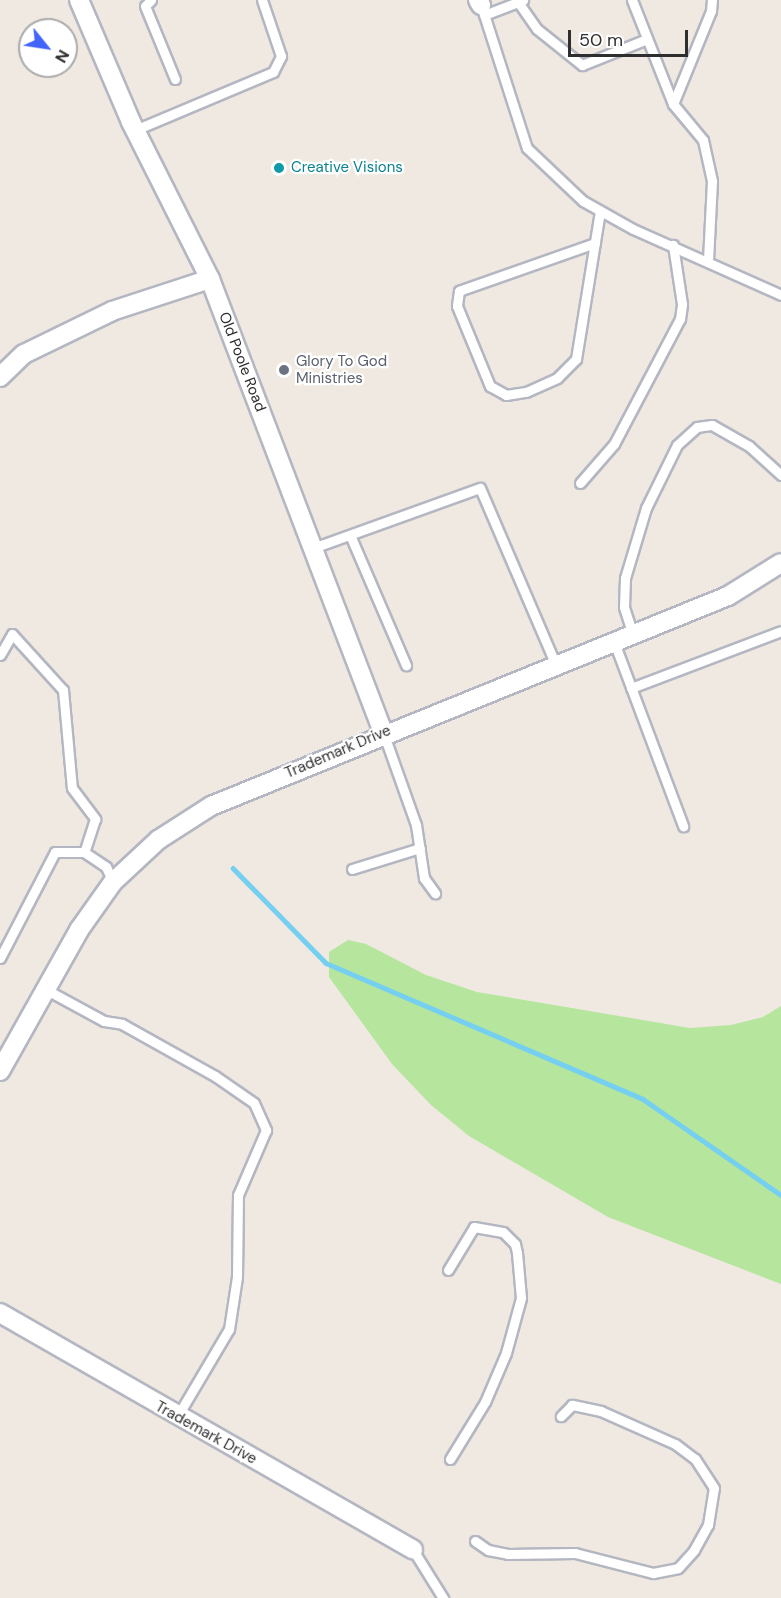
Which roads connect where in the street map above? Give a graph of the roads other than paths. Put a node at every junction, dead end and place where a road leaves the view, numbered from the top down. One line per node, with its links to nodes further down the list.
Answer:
1 (79, 0): 11 (street, Old Poole Road)
2 (150, 0): 9 (lane)
3 (262, 0): 11 (lane)
4 (632, 0): 8 (lane)
5 (712, 0): 10 (lane)
6 (521, 1): 7 (lane); 8 (lane)
7 (481, 7): 12 (lane)
8 (647, 39): 10 (lane)
9 (176, 80)
10 (674, 104): 15 (lane)
11 (135, 130): 16 (street, Old Poole Road)
12 (600, 211): 13 (lane); 14 (lane)
13 (595, 243): 13 (lane)
14 (673, 245): 15 (lane); 20 (lane)
15 (708, 260): 17 (lane)
16 (210, 279): 18 (street); 22 (street, Old Poole Road)
17 (781, 295)
18 (0, 377)
19 (781, 475): 25 (lane)
20 (580, 483)
21 (350, 535): 22 (lane); 28 (lane); 29 (lane)
22 (313, 548): 31 (street, Old Poole Road)
23 (781, 563): 25 (street, Trademark Drive)
24 (781, 631): 30 (lane)
25 (633, 635): 26 (street, Trademark Drive)
26 (614, 642): 29 (street, Trademark Drive); 30 (lane)
27 (0, 655): 34 (lane)
28 (406, 665)
29 (556, 665): 31 (street, Trademark Drive)
30 (631, 688): 32 (lane)
31 (383, 733): 33 (lane); 36 (street, Trademark Drive)
32 (683, 825)
33 (420, 848): 35 (lane); 37 (lane)
34 (84, 852): 36 (lane); 38 (lane)
35 (352, 869)
36 (113, 882): 39 (street, Trademark Drive)
37 (435, 892)
38 (0, 958)
39 (45, 989): 40 (street, Trademark Drive); 44 (lane)
40 (0, 1071)
41 (448, 1270): 45 (lane)
42 (0, 1313): 44 (street, Trademark Drive)
43 (561, 1416): 46 (lane)
44 (177, 1417): 47 (street, Trademark Drive)
45 (450, 1459)
46 (475, 1541)
47 (413, 1550): 48 (lane)
48 (442, 1598)

